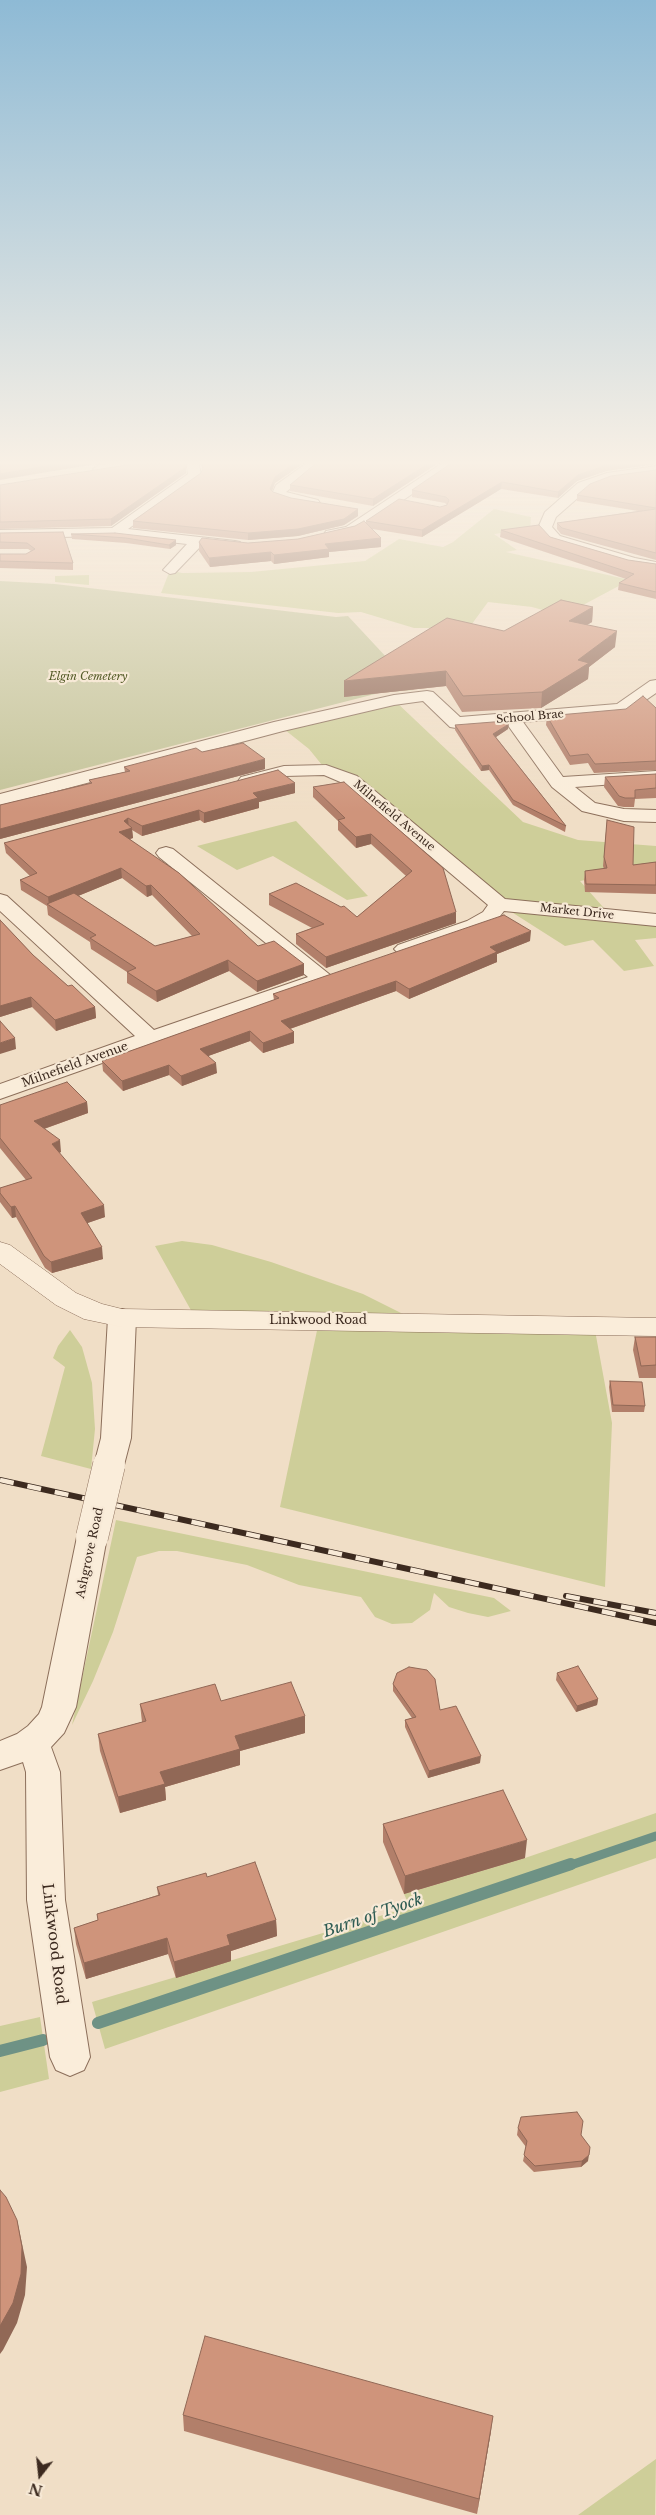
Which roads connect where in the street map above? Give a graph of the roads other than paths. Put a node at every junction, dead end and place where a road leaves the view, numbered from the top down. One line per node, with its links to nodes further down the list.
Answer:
1 (656, 685): 2 (street, School Brae)
2 (512, 719): 4 (street); 6 (street, School Brae)
3 (656, 776): 4 (street)
4 (558, 783): 7 (street)
5 (231, 785): 10 (street, Milnefield Avenue)
6 (0, 800)
7 (654, 819)
8 (166, 853): 13 (street, Milnefield Avenue)
9 (0, 900): 13 (street, Milnefield Avenue)
10 (498, 904): 11 (street, Market Drive); 12 (street)
11 (656, 920)
12 (385, 956)
13 (150, 1038): 14 (street, Milnefield Avenue)
14 (0, 1092)
15 (0, 1251): 16 (street, Linkwood Road)
16 (122, 1318): 17 (street, Linkwood Road); 18 (street, Ashgrove Road, bridge)
17 (656, 1327)
18 (15, 1750): 19 (street, Linkwood Road)
19 (70, 2057)

